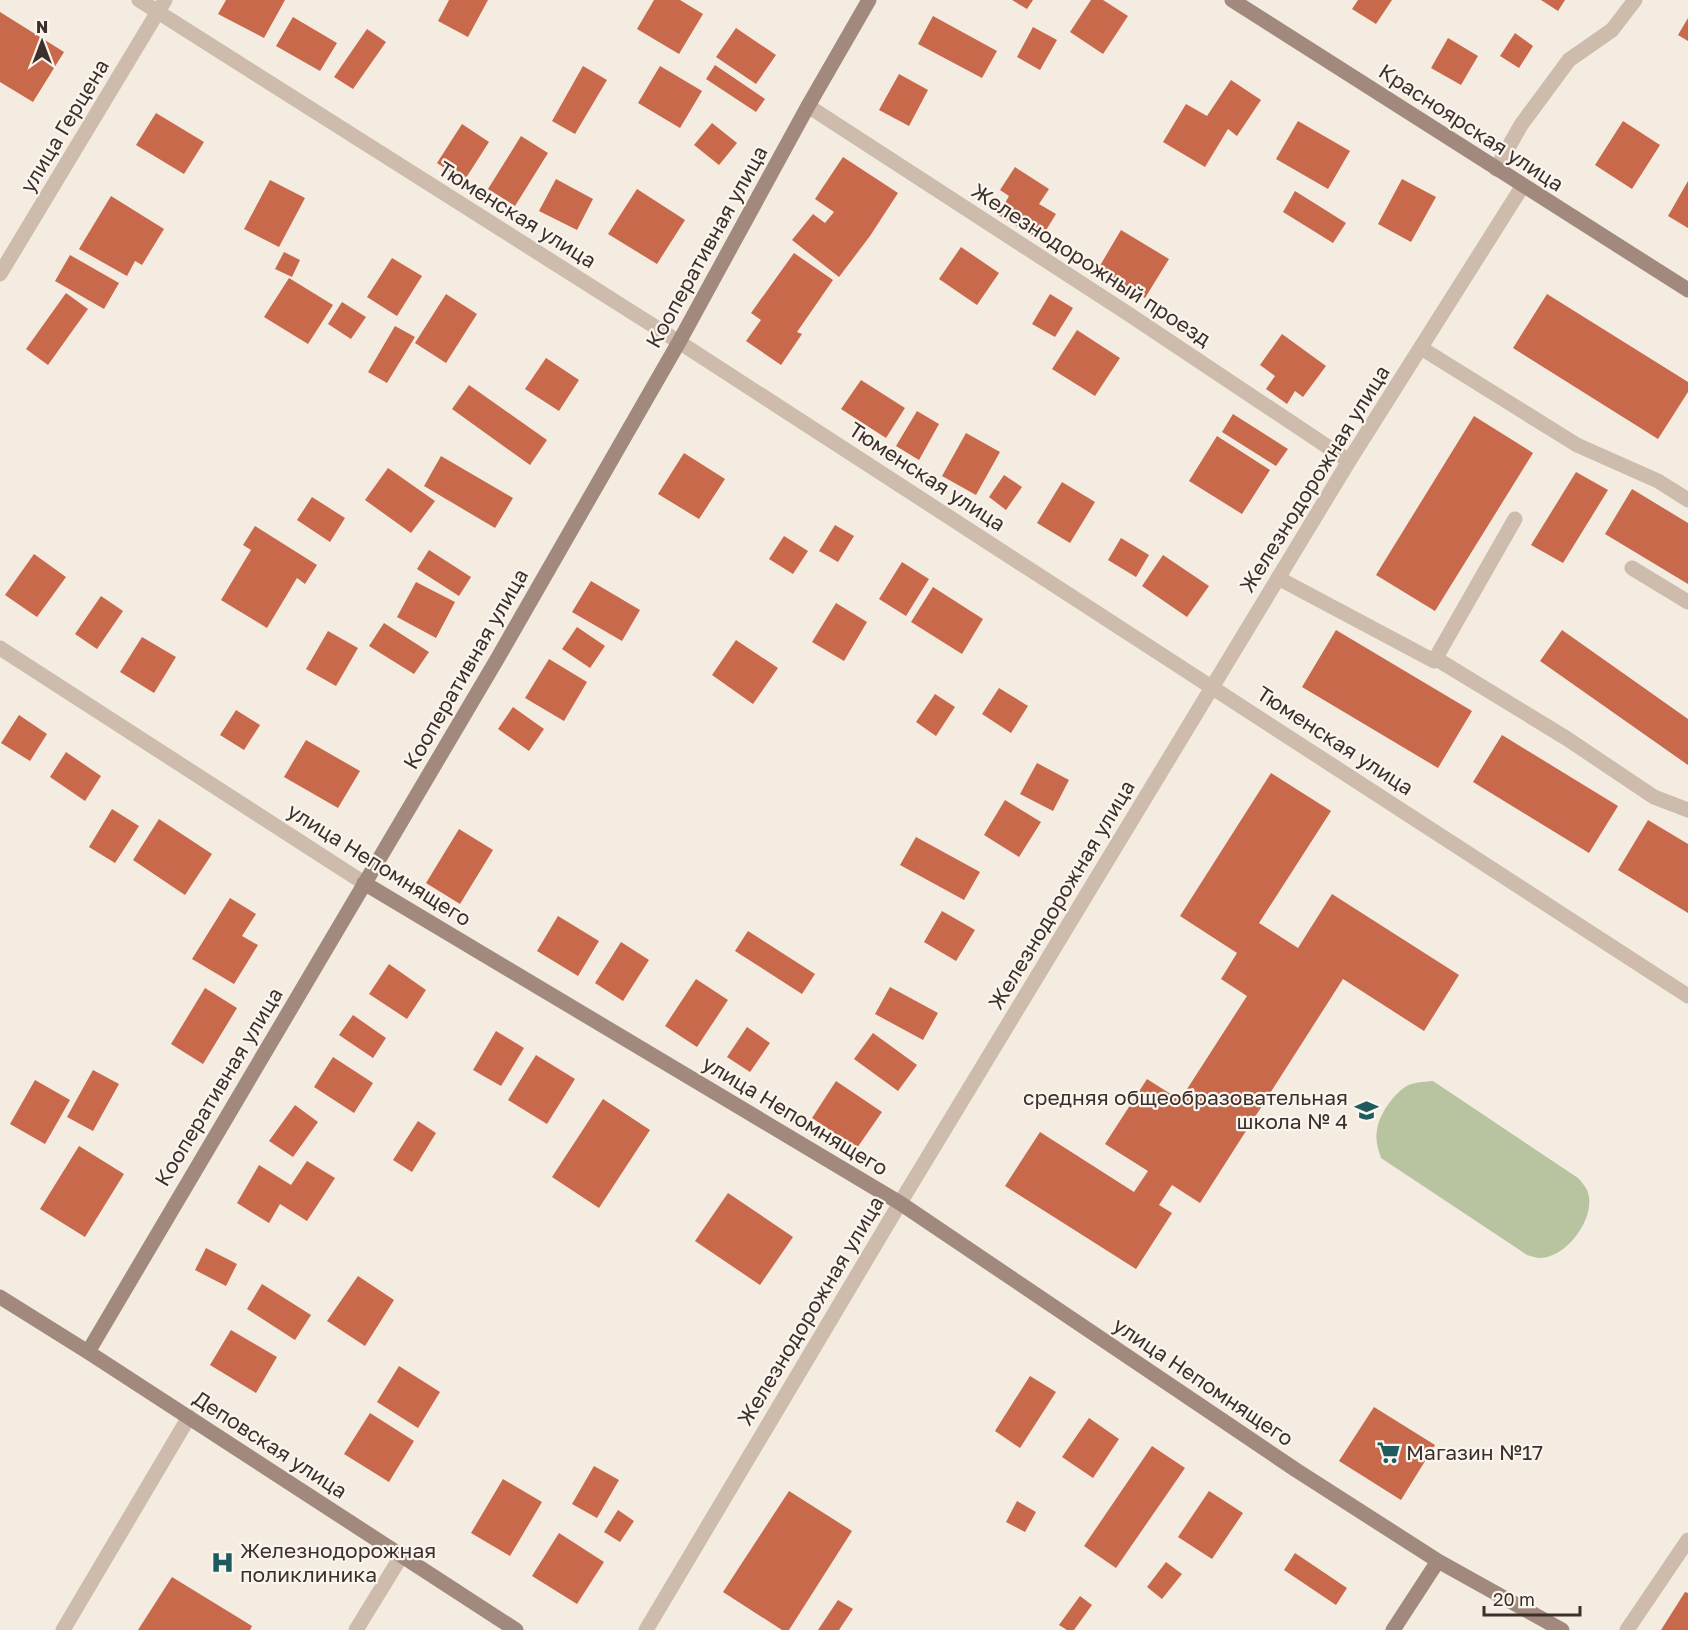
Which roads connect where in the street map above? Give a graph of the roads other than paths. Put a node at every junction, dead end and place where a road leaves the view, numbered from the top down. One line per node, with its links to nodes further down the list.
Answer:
1 (139, 0): 5 (street, Тюменская улица)
2 (869, 0): 6 (street, Кооперативная улица)
3 (1232, 0): 7 (street, Красноярская улица)
4 (1635, 0): 7 (street)
5 (162, 6): 9 (street, улица Герцена); 11 (street, Тюменская улица)
6 (808, 106): 11 (street, Кооперативная улица); 13 (street, Железнодорожный проезд)
7 (1496, 170): 8 (street, Красноярская улица)
8 (1522, 186): 10 (street, Красноярская улица); 12 (street, Железнодорожная улица)
9 (0, 274)
10 (1688, 290)
11 (679, 342): 21 (street, Тюменская улица); 23 (street, Кооперативная улица)
12 (1421, 348): 13 (street, Железнодорожная улица); 14 (street)
13 (1349, 461): 17 (street, Железнодорожная улица)
14 (1688, 500)
15 (1515, 519): 20 (street)
16 (1632, 568): 18 (street)
17 (1278, 578): 20 (street); 21 (street, Железнодорожная улица)
18 (1688, 602)
19 (0, 648): 23 (street, улица Непомнящего)
20 (1436, 658): 22 (street)
21 (1213, 687): 24 (street, Тюменская улица); 25 (street, Железнодорожная улица)
22 (1688, 810)
23 (364, 883): 25 (street, улица Непомнящего); 27 (street, Кооперативная улица)
24 (1688, 996)
25 (900, 1203): 31 (street, улица Непомнящего); 35 (street, Железнодорожная улица)
26 (0, 1297): 27 (street, Деповская улица)
27 (88, 1352): 28 (street, Деповская улица)
28 (189, 1417): 30 (street, Деповская улица); 32 (street)
29 (1688, 1540): 38 (street)
30 (402, 1555): 33 (street); 34 (street, Деповская улица)
31 (1438, 1561): 36 (street); 37 (street, улица Непомнящего)
32 (63, 1630)
33 (356, 1630)
34 (516, 1630)
35 (646, 1630)
36 (1393, 1630)
37 (1562, 1630)
38 (1627, 1630)

